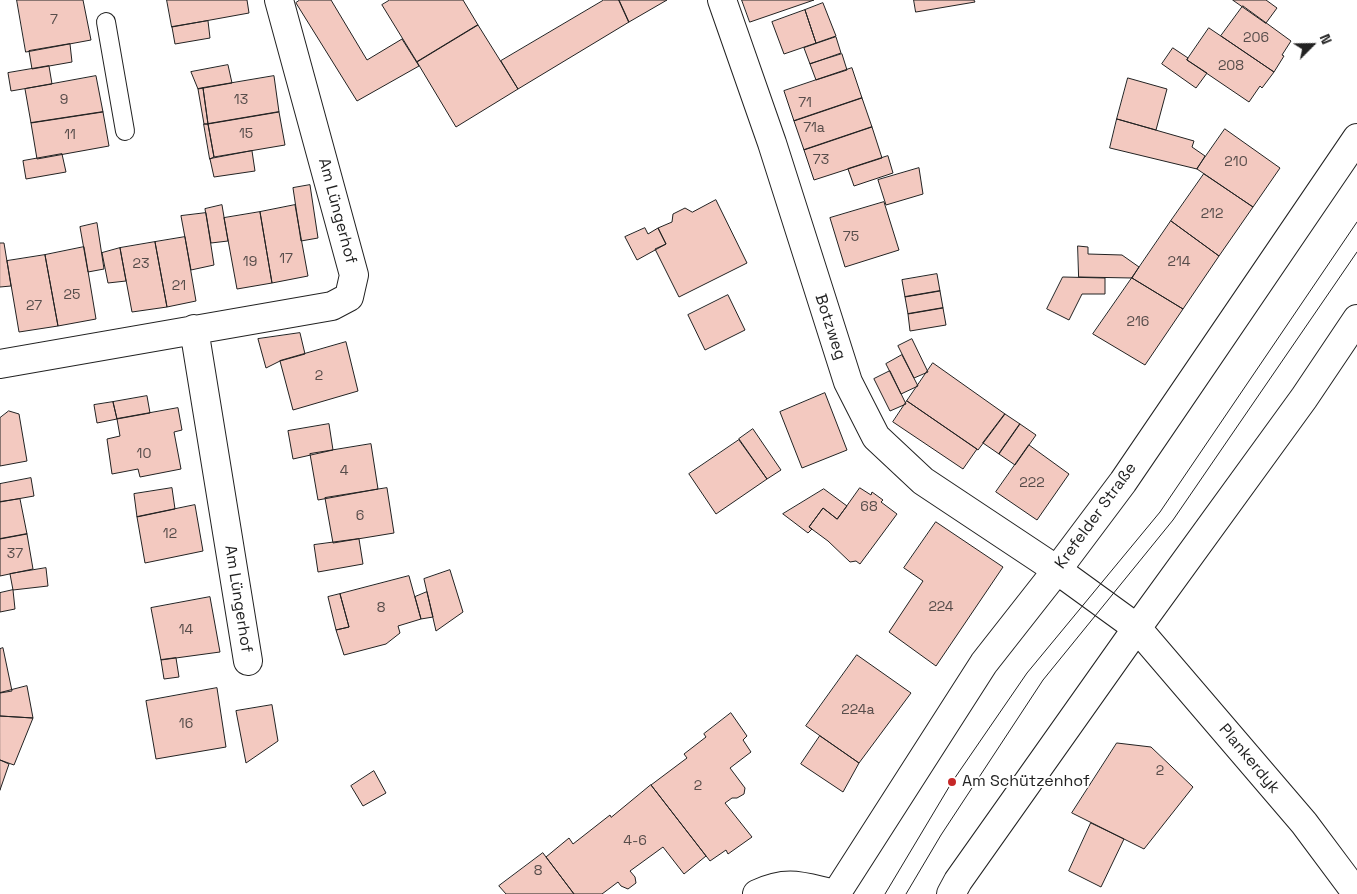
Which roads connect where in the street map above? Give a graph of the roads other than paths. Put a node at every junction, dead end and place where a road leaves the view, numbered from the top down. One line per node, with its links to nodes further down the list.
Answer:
1 (279, 0): 7 (street, Am Lüngerhof)
2 (722, 0): 9 (street, Botzweg)
3 (106, 22): 4 (lane)
4 (125, 131)
5 (1357, 138): 9 (street, Krefelder Straße)
6 (1357, 319): 10 (street)
7 (194, 330): 8 (street, Am Lüngerhof); 11 (street, Am Lüngerhof)
8 (0, 364)
9 (1057, 570): 10 (street, Botzweg); 13 (street, Krefelder Straße)
10 (1137, 628): 14 (street); 15 (street, Plankerdyk)
11 (248, 661)
12 (757, 894): 13 (street)
13 (835, 894)
14 (951, 894)
15 (1356, 894)

